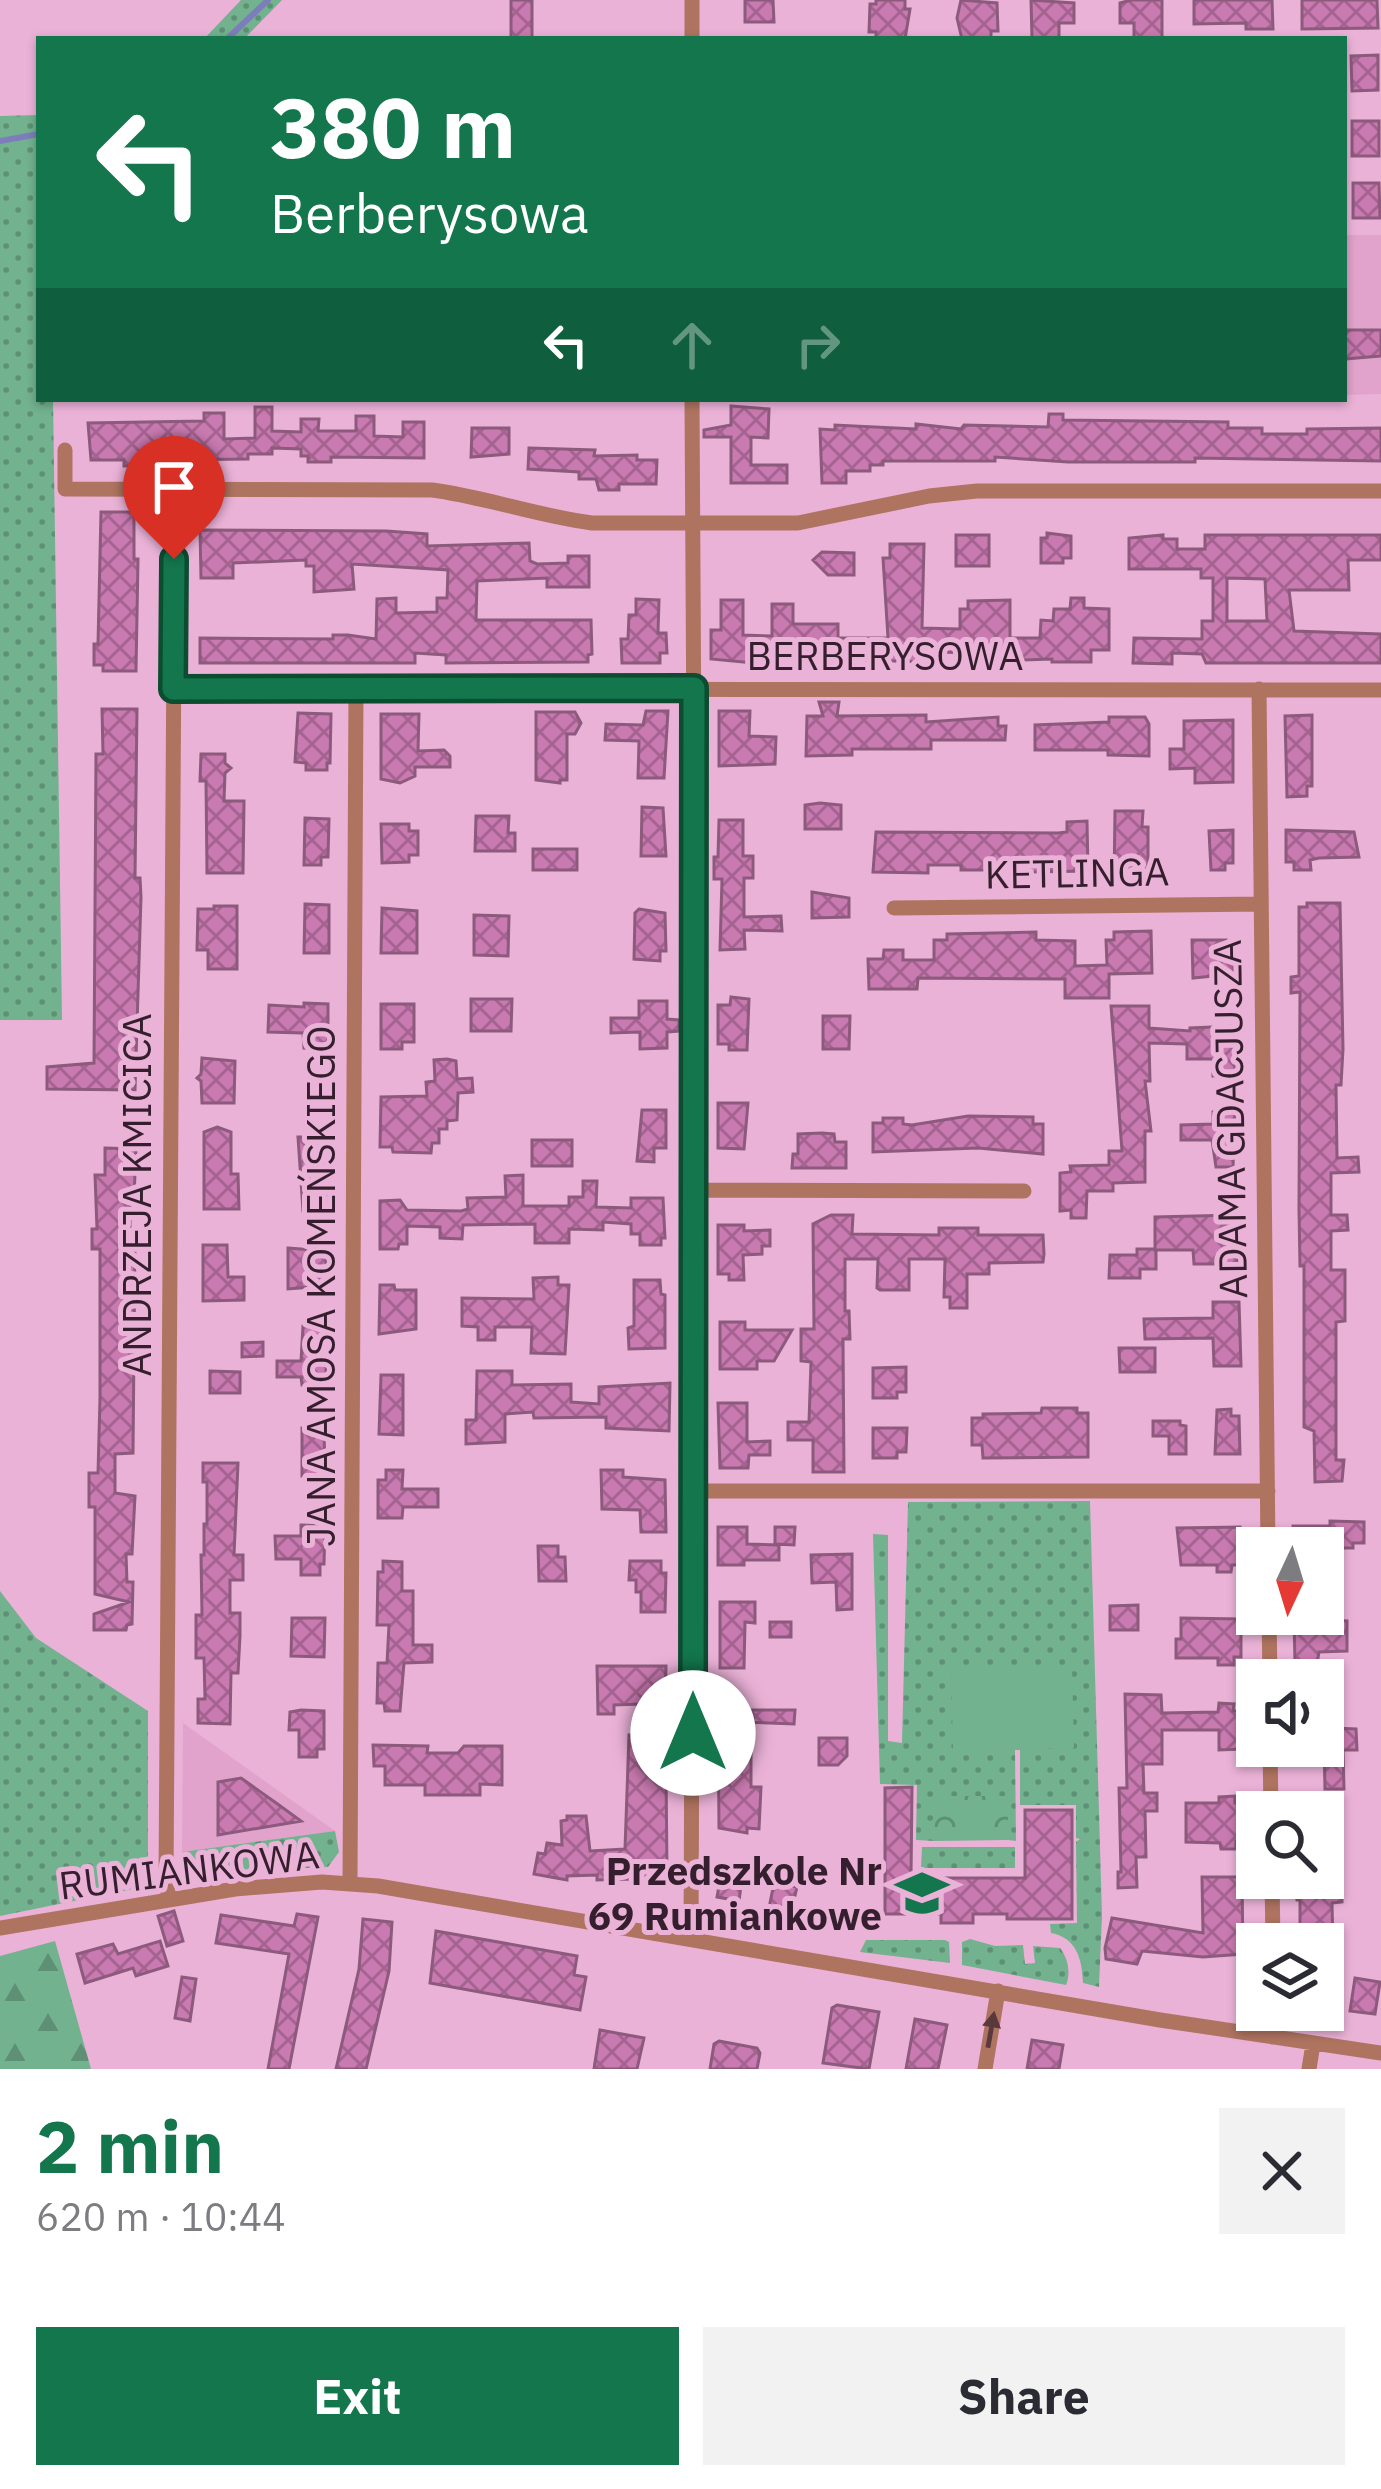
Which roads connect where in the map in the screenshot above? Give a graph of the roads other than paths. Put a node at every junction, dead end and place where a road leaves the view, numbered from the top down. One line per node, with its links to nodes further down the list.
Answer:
1 (692, 0): 2 (street)
2 (692, 36)
3 (692, 402): 7 (street)
4 (64, 449): 5 (street)
5 (175, 490): 7 (street); 11 (street, ANDRZEJA KMICICA)
6 (1381, 491): 7 (street)
7 (692, 523): 9 (street)
8 (356, 688): 9 (street, BERBERYSOWA); 11 (street, BERBERYSOWA); 20 (street, JANA AMOSA KOMEŃSKIEGO)
9 (694, 688): 10 (street, BERBERYSOWA); 15 (street)
10 (1259, 688): 12 (street, BERBERYSOWA); 13 (street, ADAMA GDACJUSZA)
11 (173, 689): 21 (street, ANDRZEJA KMICICA)
12 (1381, 690)
13 (1261, 904): 14 (street, KETLINGA); 17 (street, ADAMA GDACJUSZA)
14 (894, 908)
15 (693, 1190): 16 (street); 18 (street)
16 (1024, 1191)
17 (1268, 1490): 18 (street); 19 (street, ADAMA GDACJUSZA)
18 (694, 1491): 23 (street)
19 (1268, 1527)
20 (350, 1884): 21 (street, RUMIANKOWA); 23 (street, RUMIANKOWA)
21 (170, 1900): 22 (street, RUMIANKOWA)
22 (0, 1928)
23 (691, 1939): 24 (street, RUMIANKOWA)
24 (998, 1991): 26 (street, RUMIANKOWA); 29 (street, one-way to 24)
25 (1272, 2031): 26 (street)
26 (1272, 2037): 27 (street, RUMIANKOWA)
27 (1313, 2044): 28 (street, RUMIANKOWA); 30 (street)
28 (1381, 2053)
29 (985, 2069)
30 (1309, 2069)

